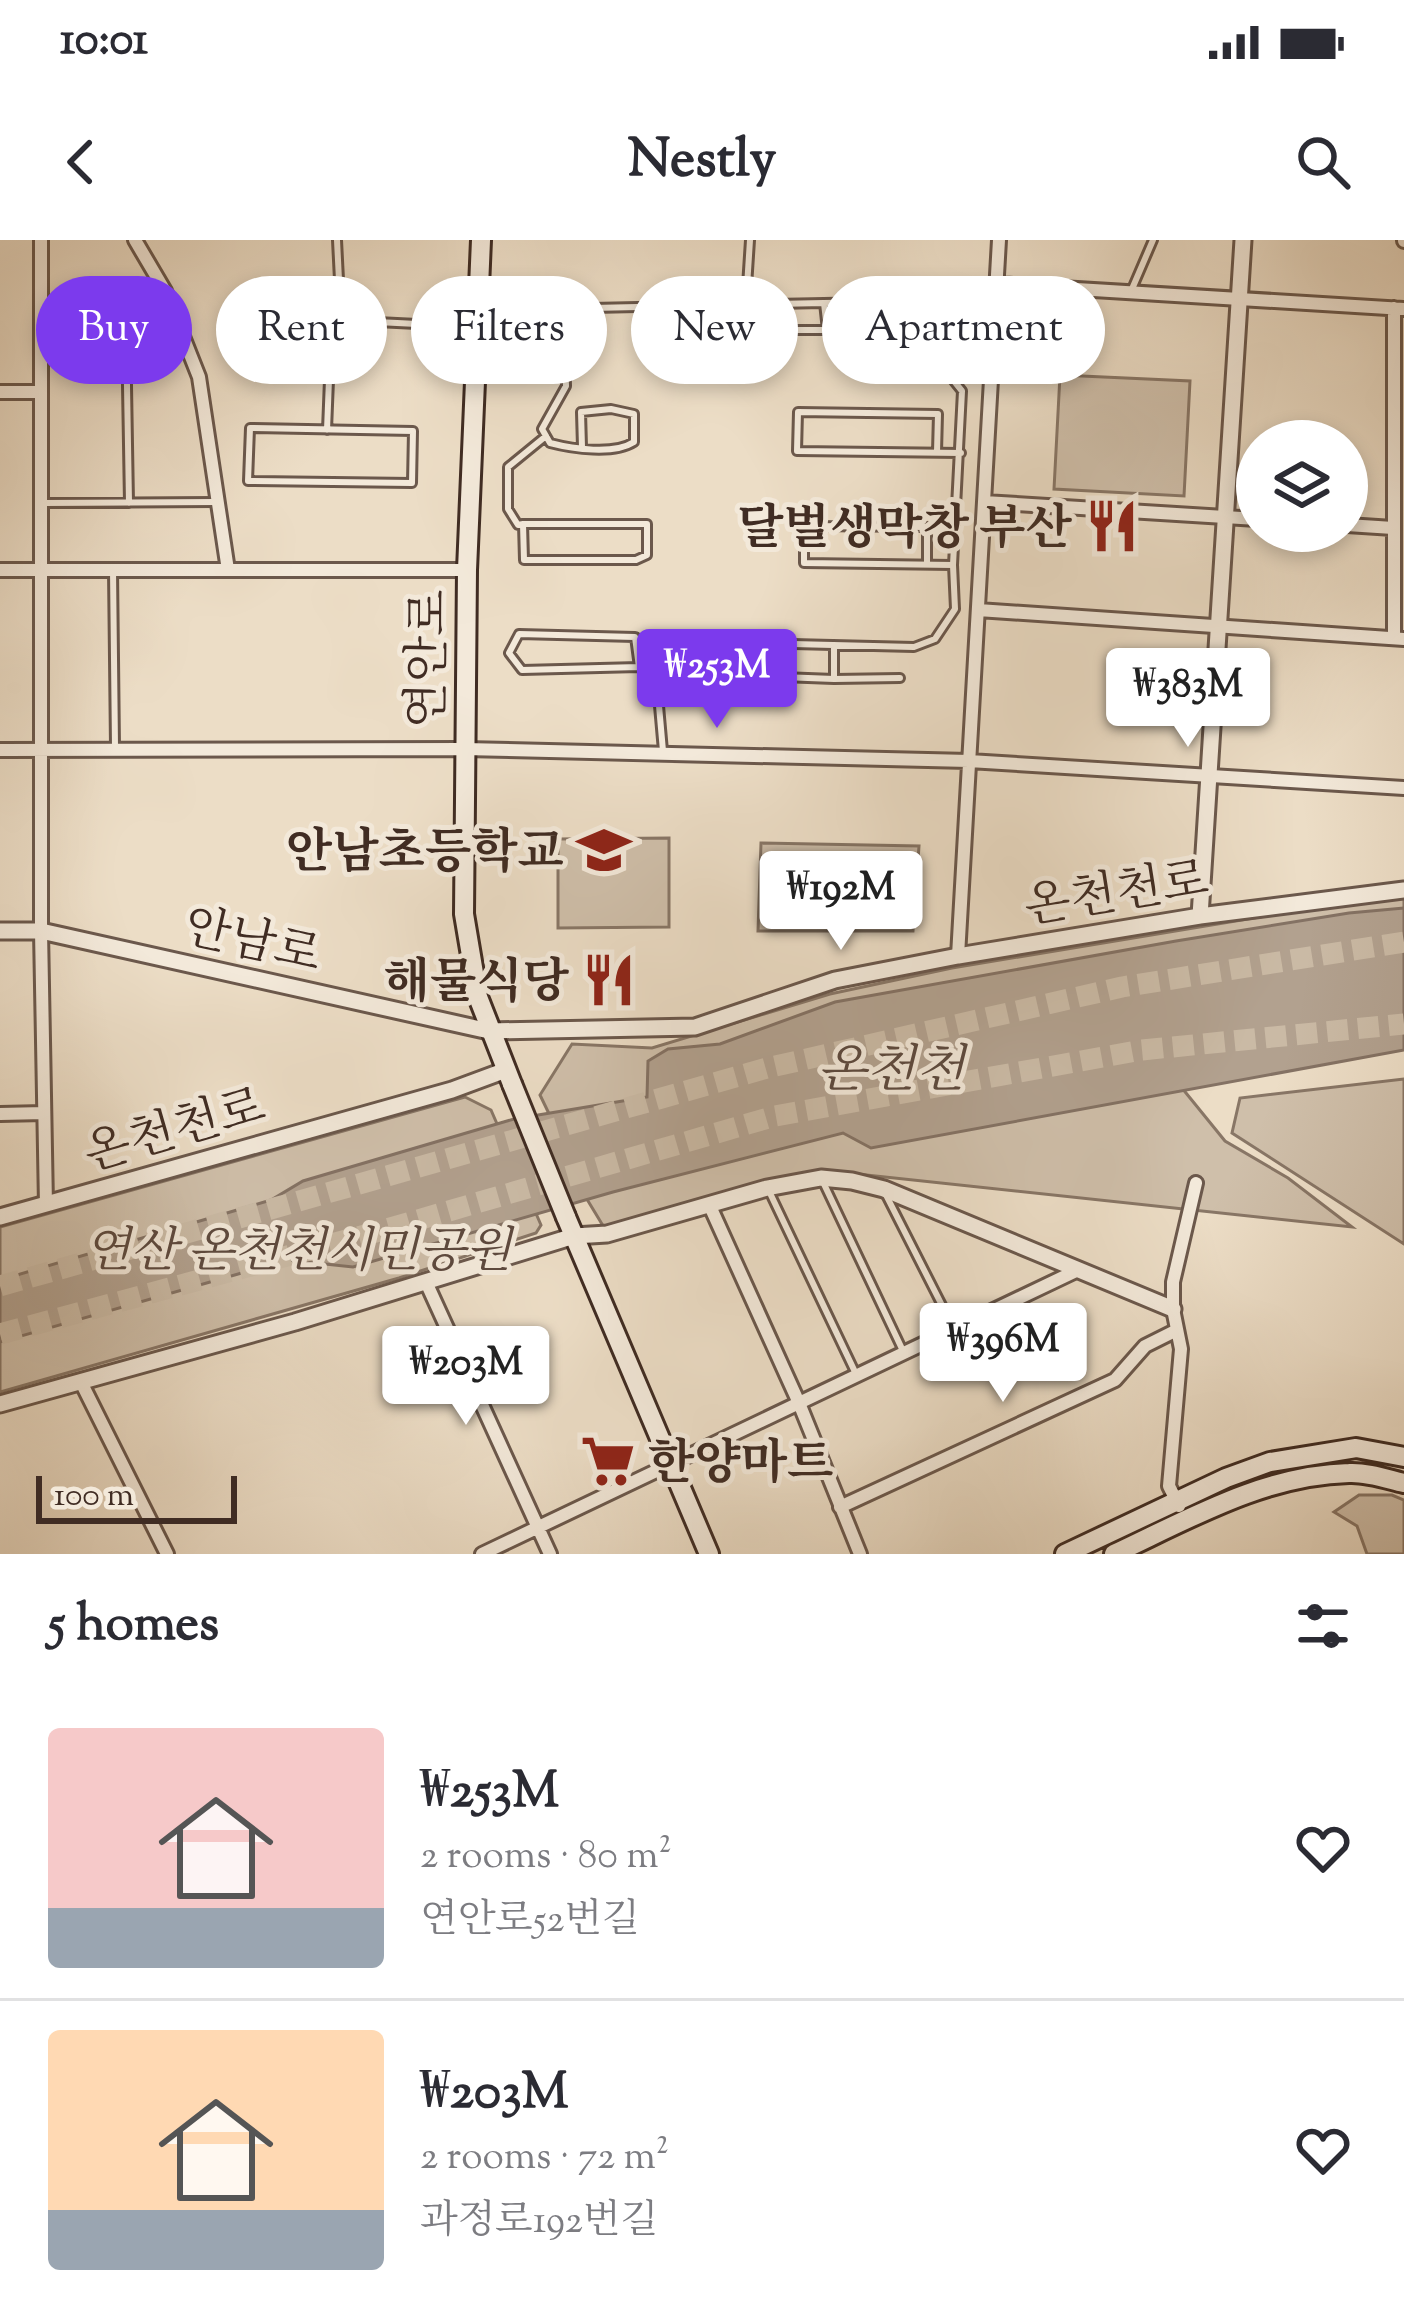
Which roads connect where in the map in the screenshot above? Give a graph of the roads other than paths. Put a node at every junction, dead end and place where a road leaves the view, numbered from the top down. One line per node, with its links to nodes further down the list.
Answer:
1 (41, 240): 26 (street)
2 (135, 240): 9 (street)
3 (338, 240): 10 (lane)
4 (481, 240): 11 (main road, 연안로)
5 (750, 240): 12 (lane)
6 (999, 240): 13 (street)
7 (1153, 240): 15 (lane)
8 (1243, 240): 16 (street)
9 (156, 276)
10 (339, 276)
11 (479, 276)
12 (748, 276)
13 (997, 276)
14 (1105, 290): 15 (street)
15 (1130, 292): 16 (street)
16 (1240, 299): 17 (street); 36 (street)
17 (1399, 309): 40 (street)
18 (192, 360): 32 (street)
19 (127, 384): 35 (lane)
20 (329, 384): 27 (lane)
21 (475, 384): 47 (main road, 연안로)
22 (566, 384): 28 (lane)
23 (956, 384): 31 (lane)
24 (991, 384): 33 (street)
25 (0, 392): 26 (street)
26 (41, 392): 34 (street)
27 (327, 430): 27 (lane)
28 (546, 436): 29 (lane); 38 (lane)
29 (582, 447): 29 (lane)
30 (937, 452): 30 (lane); 31 (lane)
31 (961, 453): 42 (lane)
32 (220, 502): 35 (lane); 46 (street)
33 (984, 502): 36 (street); 48 (street)
34 (41, 503): 35 (lane); 44 (street)
35 (129, 503)
36 (1226, 518): 37 (street); 49 (street)
37 (1236, 518)
38 (524, 524): 38 (lane)
39 (1368, 526): 40 (street)
40 (1394, 528): 50 (street)
41 (927, 565): 41 (lane); 42 (lane)
42 (953, 565): 51 (lane)
43 (0, 570): 44 (street)
44 (41, 570): 45 (street); 59 (street)
45 (113, 570): 46 (street); 60 (lane)
46 (227, 570): 47 (street)
47 (467, 570): 57 (main road, 연안로)
48 (978, 610): 49 (street); 62 (street)
49 (1219, 626): 50 (street); 63 (street)
50 (1399, 638)
51 (834, 645): 55 (lane); 56 (lane)
52 (639, 667): 52 (lane); 56 (lane)
53 (725, 675): 55 (lane)
54 (900, 678): 55 (lane)
55 (834, 679)
56 (657, 682): 61 (lane)
57 (464, 749): 60 (street); 61 (street); 70 (main road, 연안로)
58 (0, 750): 59 (street)
59 (41, 750): 60 (street); 68 (street)
60 (115, 750)
61 (663, 753): 62 (street)
62 (969, 761): 63 (street); 69 (street)
63 (1209, 776): 64 (street); 66 (street)
64 (1404, 788)
65 (1404, 890): 66 (street, 온천천로)
66 (1200, 916): 69 (street, 온천천로)
67 (0, 931): 68 (street, 안남로)
68 (41, 931): 70 (street, 안남로); 73 (street)
69 (958, 956): 70 (street, 온천천로)
70 (489, 1030): 71 (main road, 연안로)
71 (508, 1076): 79 (street, 온천천로); 81 (main road, 연안로, bridge)
72 (0, 1114): 73 (street)
73 (44, 1114): 79 (street)
74 (821, 1178): 76 (street); 77 (street); 87 (lane)
75 (1196, 1184): 84 (street)
76 (767, 1188): 78 (street); 88 (lane)
77 (884, 1189): 82 (street); 85 (lane)
78 (709, 1204): 81 (street); 90 (street)
79 (46, 1205): 80 (street, 온천천로)
80 (0, 1217)
81 (570, 1227): 83 (street); 93 (main road)
82 (1078, 1270): 84 (street); 85 (street)
83 (426, 1282): 89 (street); 97 (street)
84 (1173, 1309): 86 (street)
85 (954, 1329): 87 (street)
86 (1177, 1330): 95 (street); 96 (street)
87 (904, 1353): 88 (street)
88 (856, 1376): 90 (street)
89 (81, 1382): 91 (street); 98 (street)
90 (799, 1403): 93 (street); 95 (street)
91 (0, 1404)
92 (1404, 1457): 96 (main road)
93 (672, 1463): 97 (street); 101 (main road)
94 (1404, 1483): 96 (main road)
95 (840, 1507): 102 (street)
96 (1182, 1510): 103 (main road); 104 (main road)
97 (538, 1527): 99 (street); 100 (street)
98 (167, 1554)
99 (482, 1554)
100 (550, 1554)
101 (709, 1554)
102 (860, 1554)
103 (1066, 1554)
104 (1114, 1554)

